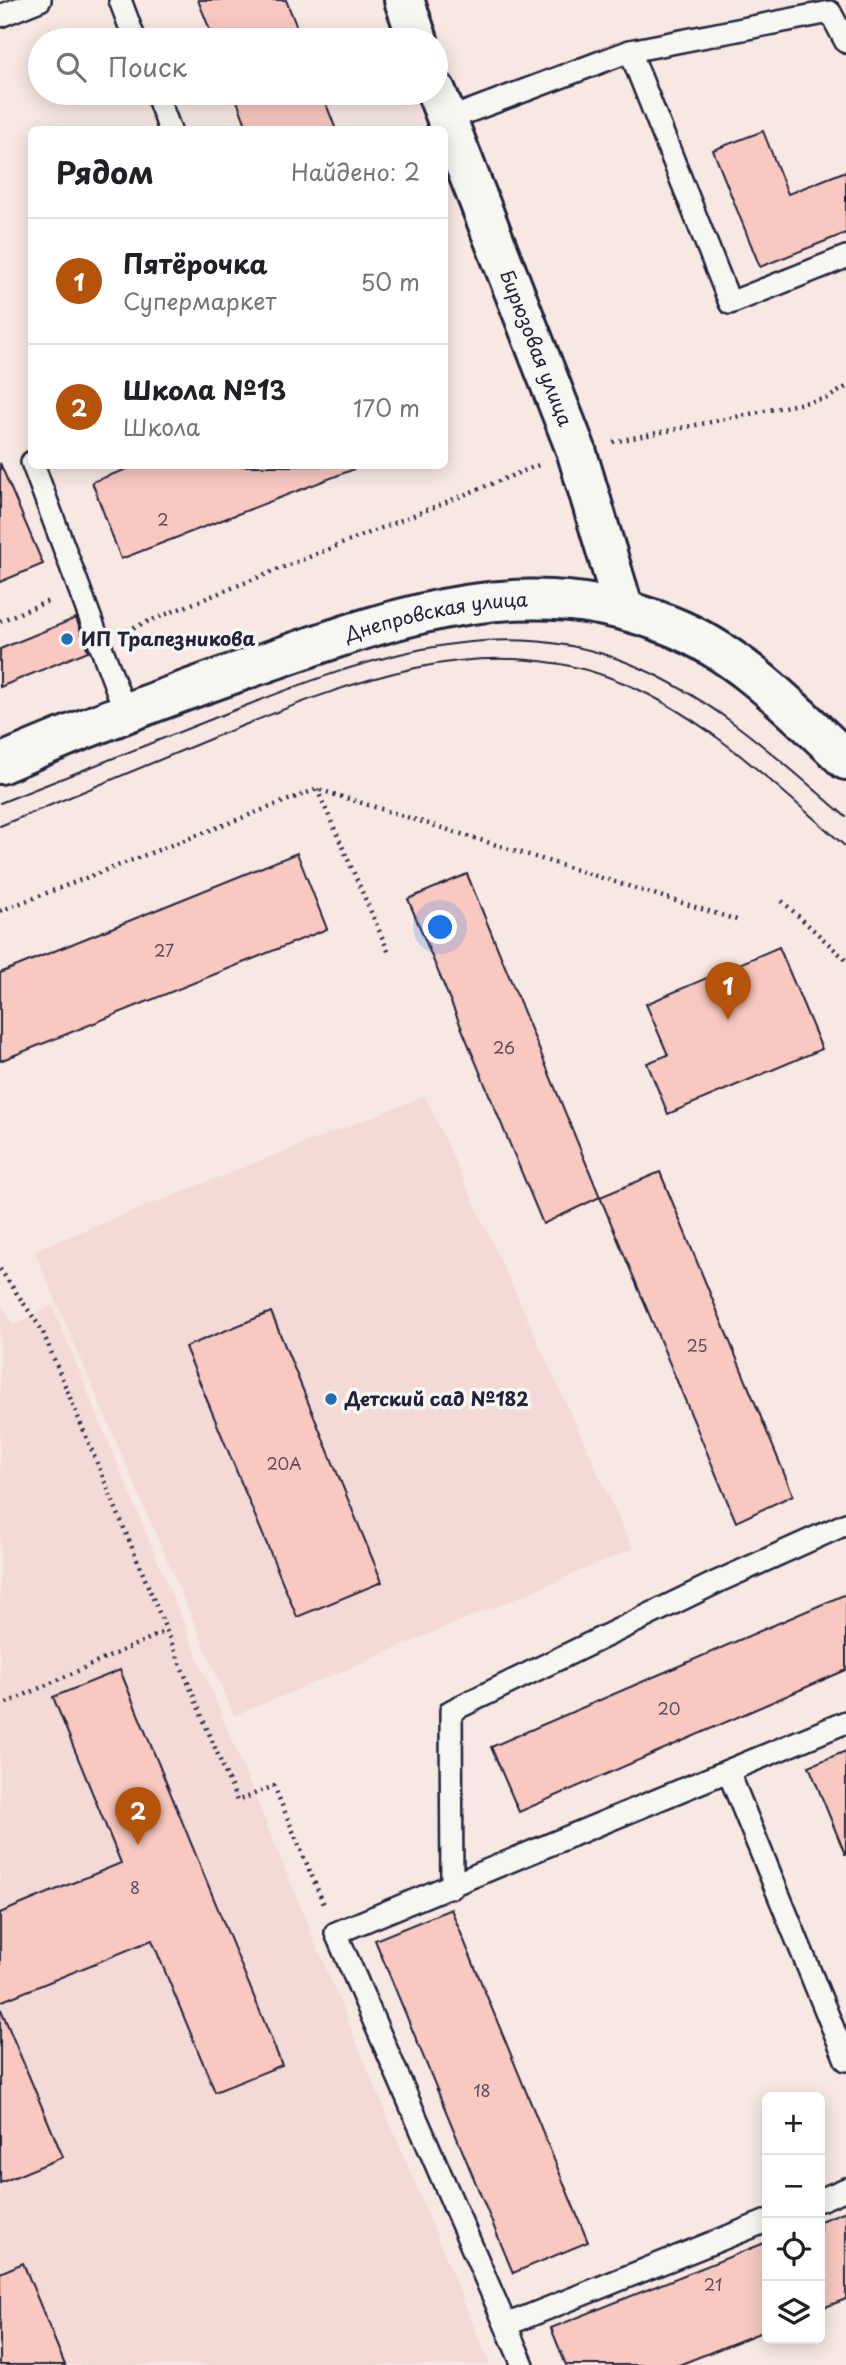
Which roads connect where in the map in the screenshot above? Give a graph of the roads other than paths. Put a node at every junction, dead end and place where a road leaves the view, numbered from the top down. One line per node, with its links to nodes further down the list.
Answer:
1 (40, 0): 4 (lane)
2 (120, 0): 5 (lane)
3 (404, 0): 6 (street)
4 (0, 16)
5 (130, 28)
6 (414, 28)
7 (846, 42): 8 (lane)
8 (630, 51): 9 (lane); 13 (lane)
9 (448, 103)
10 (161, 105): 12 (lane)
11 (441, 105): 15 (street, Бирюзовая улица)
12 (168, 126)
13 (846, 257)
14 (35, 469): 16 (lane)
15 (624, 610): 16 (street, Днепровская улица); 17 (street, Днепровская улица)
16 (125, 711): 18 (street, Днепровская улица)
17 (846, 760)
18 (0, 764)
19 (846, 1524): 22 (lane)
20 (846, 1721): 21 (lane)
21 (727, 1771): 22 (lane); 23 (lane)
22 (452, 1887): 27 (lane)
23 (846, 2060)
24 (846, 2189): 25 (lane)
25 (825, 2198)
26 (762, 2223): 27 (lane)
27 (506, 2325): 28 (lane)
28 (523, 2365)

